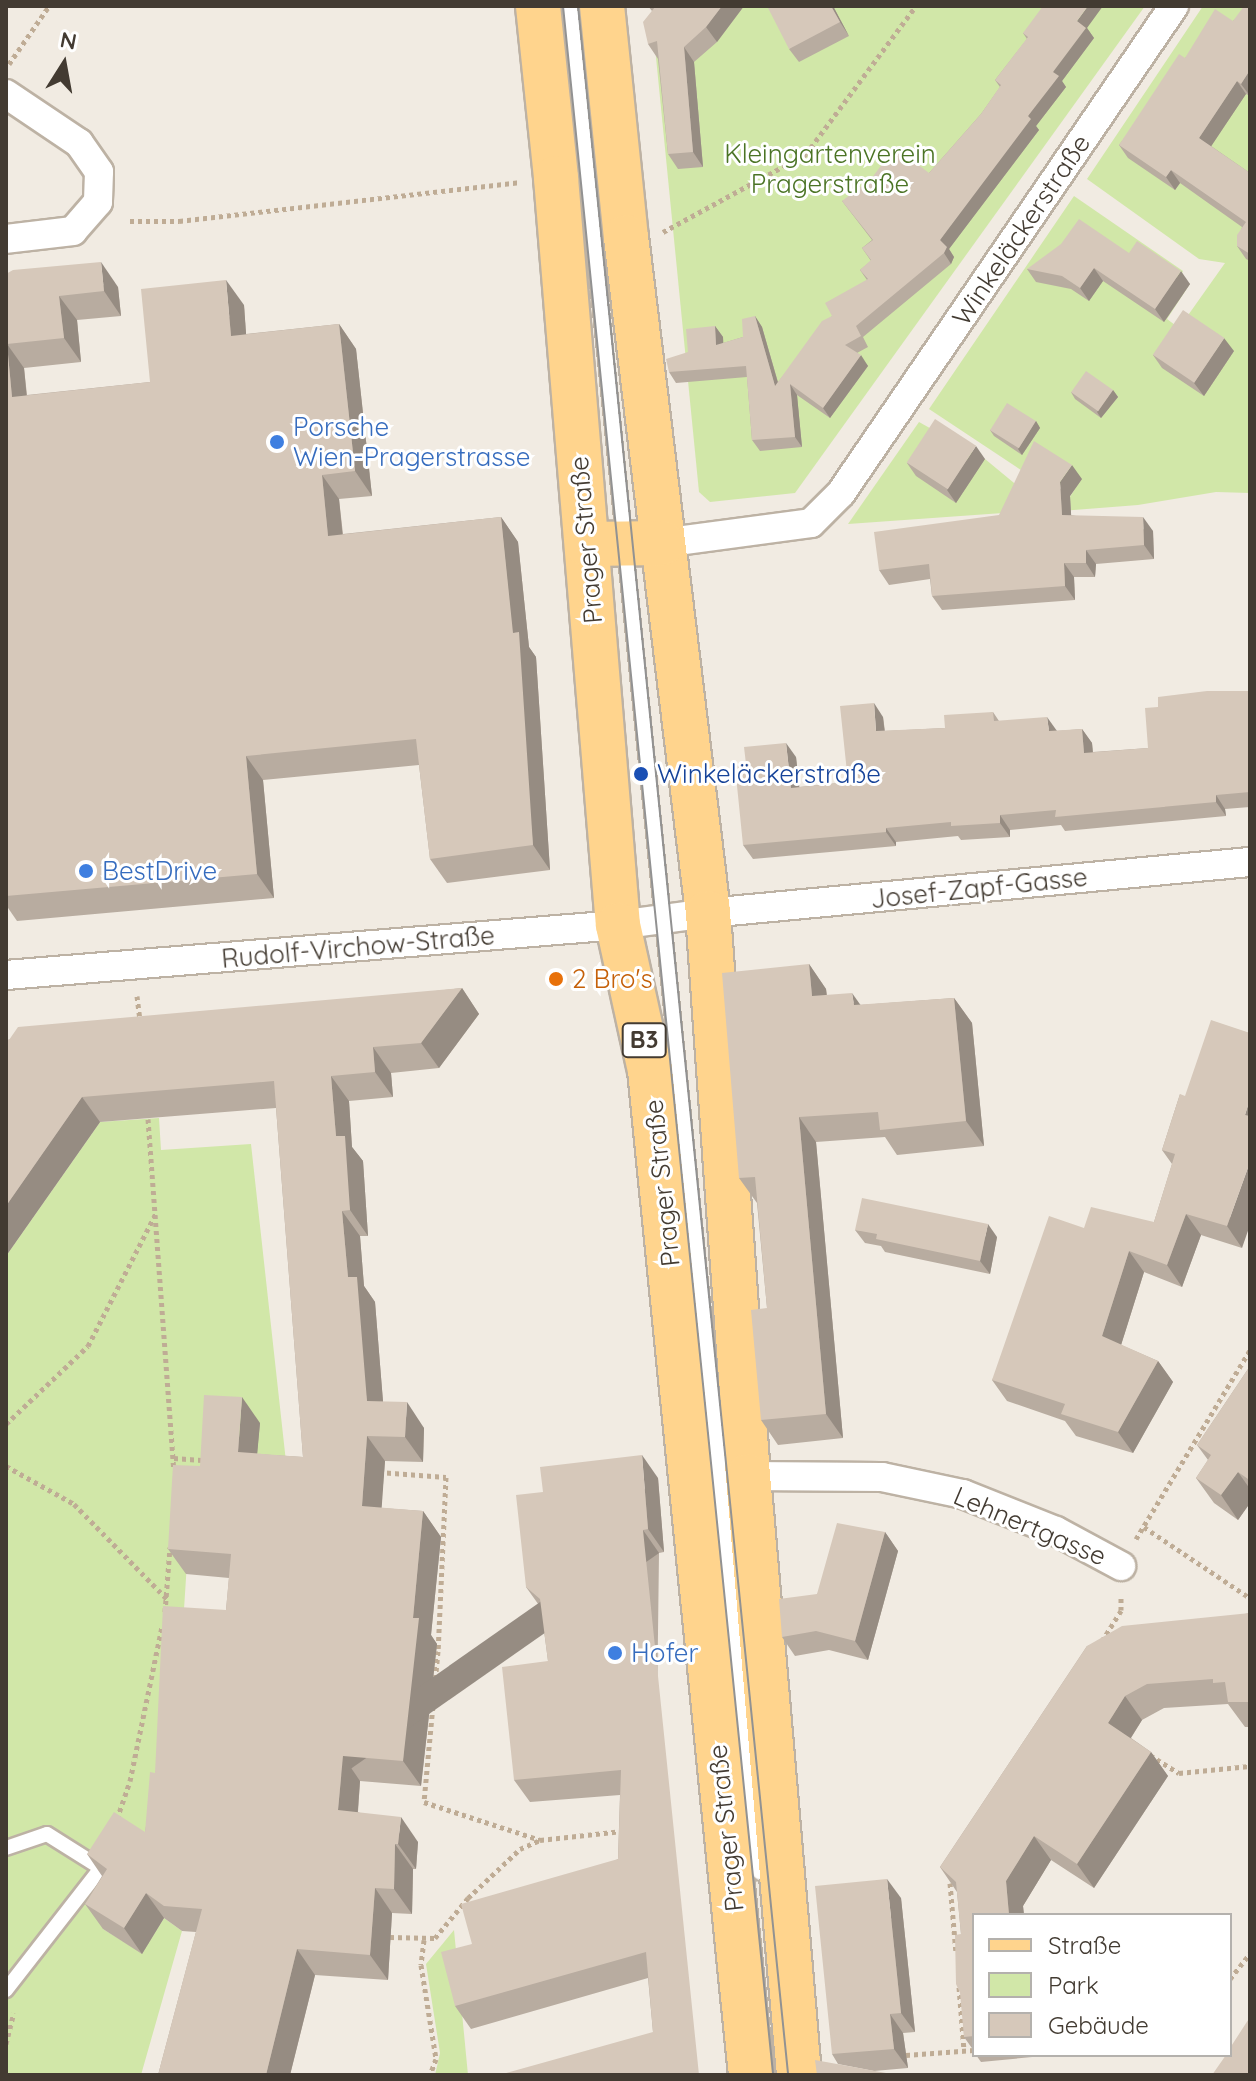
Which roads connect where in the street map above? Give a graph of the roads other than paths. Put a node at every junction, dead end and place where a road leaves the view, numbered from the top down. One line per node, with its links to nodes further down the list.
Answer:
1 (538, 6): 7 (main road, Prager Straße / B3)
2 (570, 6): 7 (lane)
3 (602, 6): 7 (main road, Prager Straße / B3)
4 (1174, 6): 7 (street, Winkeläckerstraße)
5 (6, 94): 6 (street)
6 (6, 239)
7 (624, 544): 9 (main road, Prager Straße / B3); 10 (lane); 11 (main road, Prager Straße / B3)
8 (1250, 862): 9 (street, Josef-Zapf-Gasse)
9 (708, 913): 10 (street, Rudolf-Virchow-Straße); 13 (main road, Prager Straße / B3)
10 (663, 920): 11 (street, Rudolf-Virchow-Straße); 16 (lane)
11 (618, 925): 12 (street, Rudolf-Virchow-Straße); 18 (main road, Prager Straße / B3)
12 (6, 975)
13 (748, 1476): 14 (street, Lehnertgasse); 19 (main road, Prager Straße / B3)
14 (1121, 1566)
15 (6, 1848): 17 (lane)
16 (762, 1895)
17 (6, 1990)
18 (751, 2075)
19 (799, 2075)

